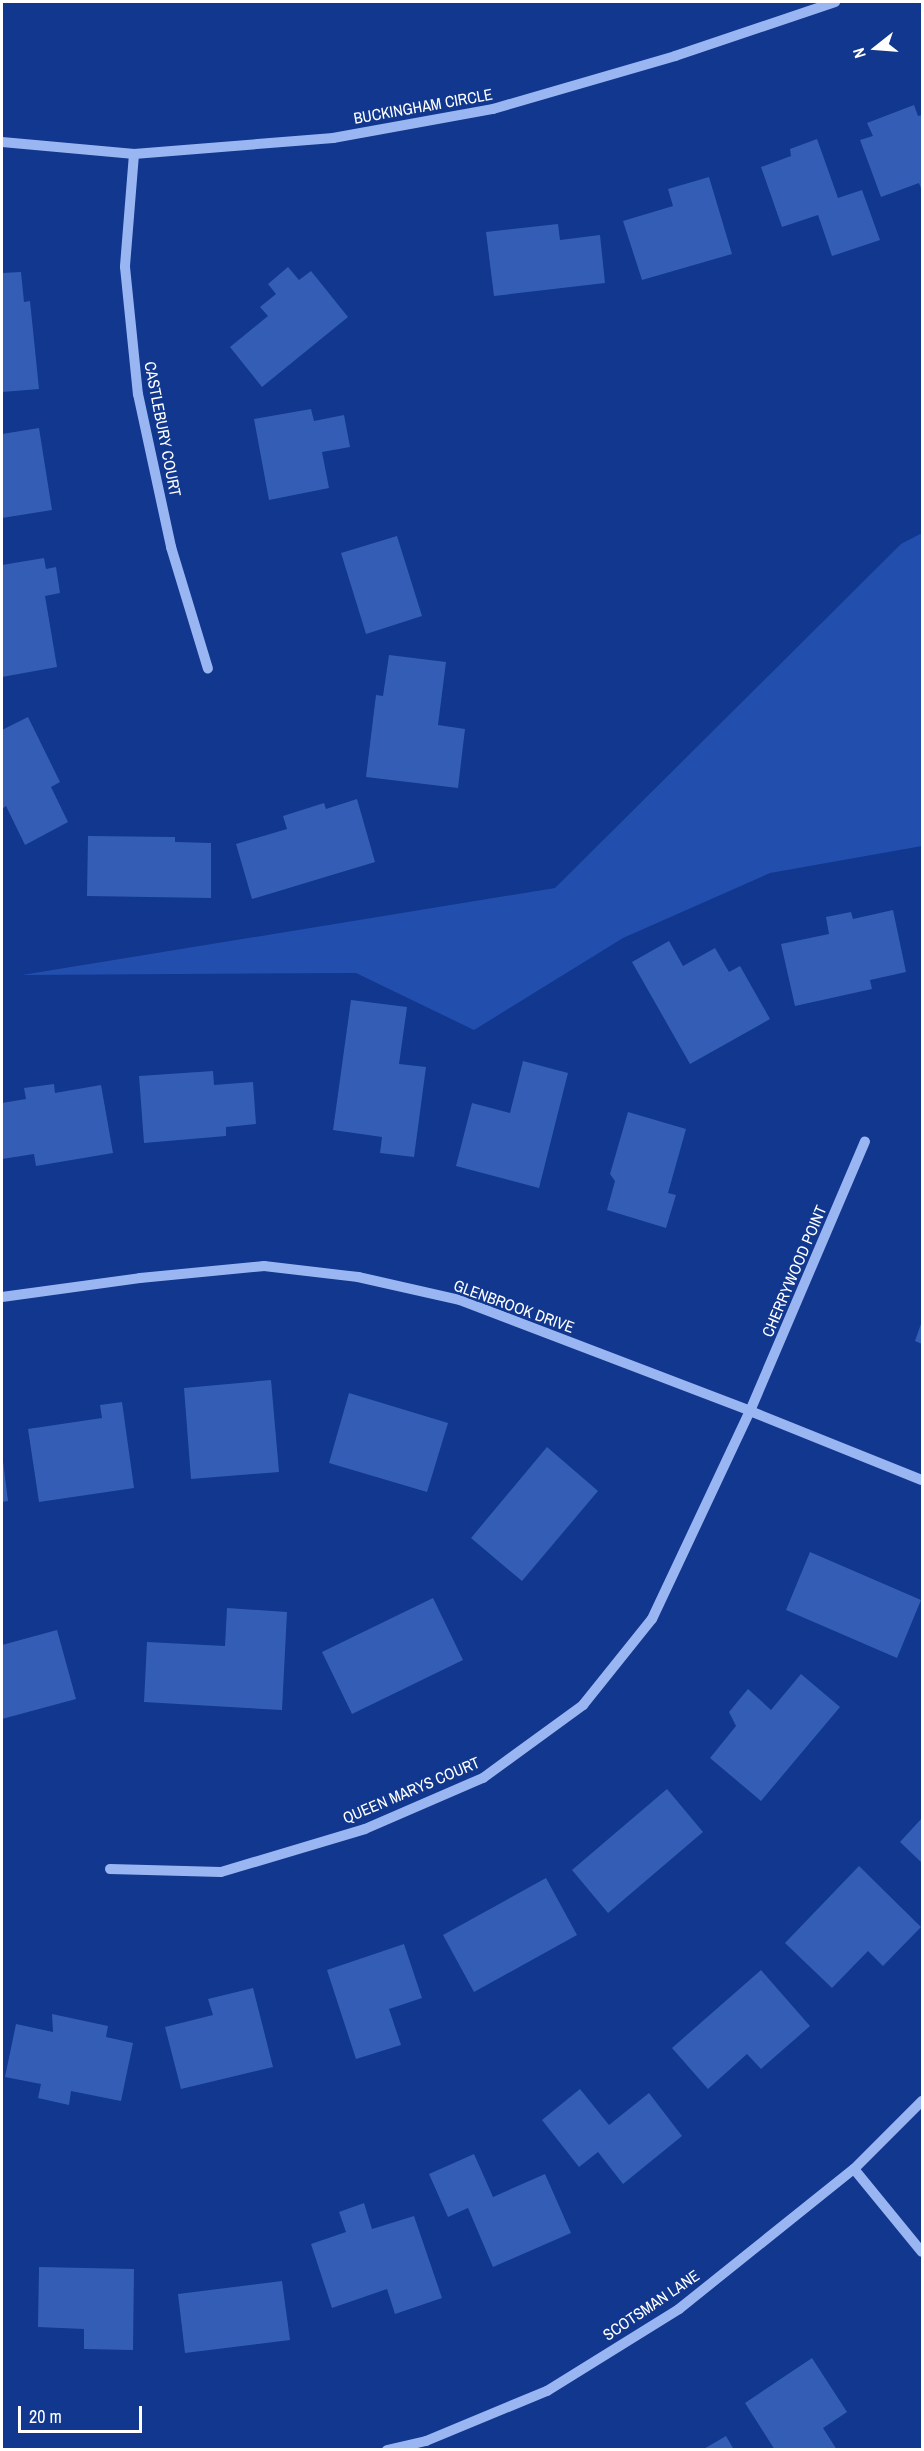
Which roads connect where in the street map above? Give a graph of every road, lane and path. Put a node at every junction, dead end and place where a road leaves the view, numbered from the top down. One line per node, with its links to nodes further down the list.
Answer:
1 (835, 2): 3 (street, BUCKINGHAM CIRCLE)
2 (2, 142): 3 (street, BUCKINGHAM CIRCLE)
3 (134, 154): 4 (street, CASTLEBURY COURT)
4 (208, 669)
5 (865, 1142): 7 (street, CHERRYWOOD POINT)
6 (2, 1297): 7 (street, GLENBROOK DRIVE)
7 (750, 1411): 8 (street, GLENBROOK DRIVE); 9 (street, QUEEN MARYS COURT)
8 (922, 1480)
9 (110, 1869)
10 (922, 2101): 11 (street, SCOTSMAN LANE)
11 (854, 2169): 12 (street); 13 (street, SCOTSMAN LANE)
12 (922, 2252)
13 (387, 2450)

